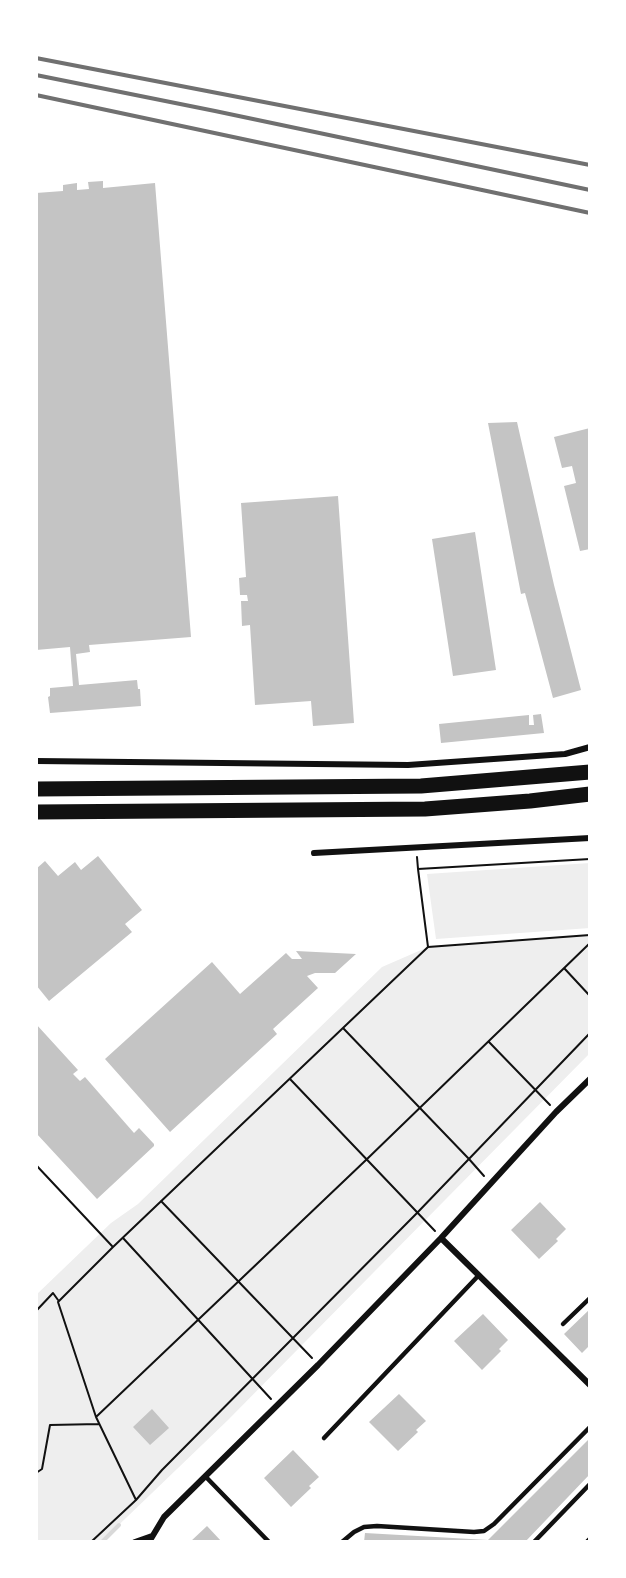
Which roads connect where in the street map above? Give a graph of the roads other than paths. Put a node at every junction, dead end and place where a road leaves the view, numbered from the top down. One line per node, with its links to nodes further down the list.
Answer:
1 (590, 747): 2 (street)
2 (36, 761)
3 (590, 772): 4 (highway)
4 (36, 789)
5 (590, 794): 6 (highway)
6 (36, 812)
7 (590, 838): 8 (street)
8 (314, 853)
9 (590, 1079): 10 (street)
10 (441, 1238): 11 (street); 17 (street)
11 (479, 1275): 14 (street); 16 (lane)
12 (590, 1298): 13 (lane)
13 (563, 1324)
14 (590, 1385)
15 (590, 1427): 22 (lane)
16 (324, 1438)
17 (205, 1476): 19 (street); 21 (lane)
18 (590, 1484): 23 (lane)
19 (150, 1539): 20 (street)
20 (135, 1542)
21 (269, 1542)
22 (342, 1542)
23 (534, 1542)

